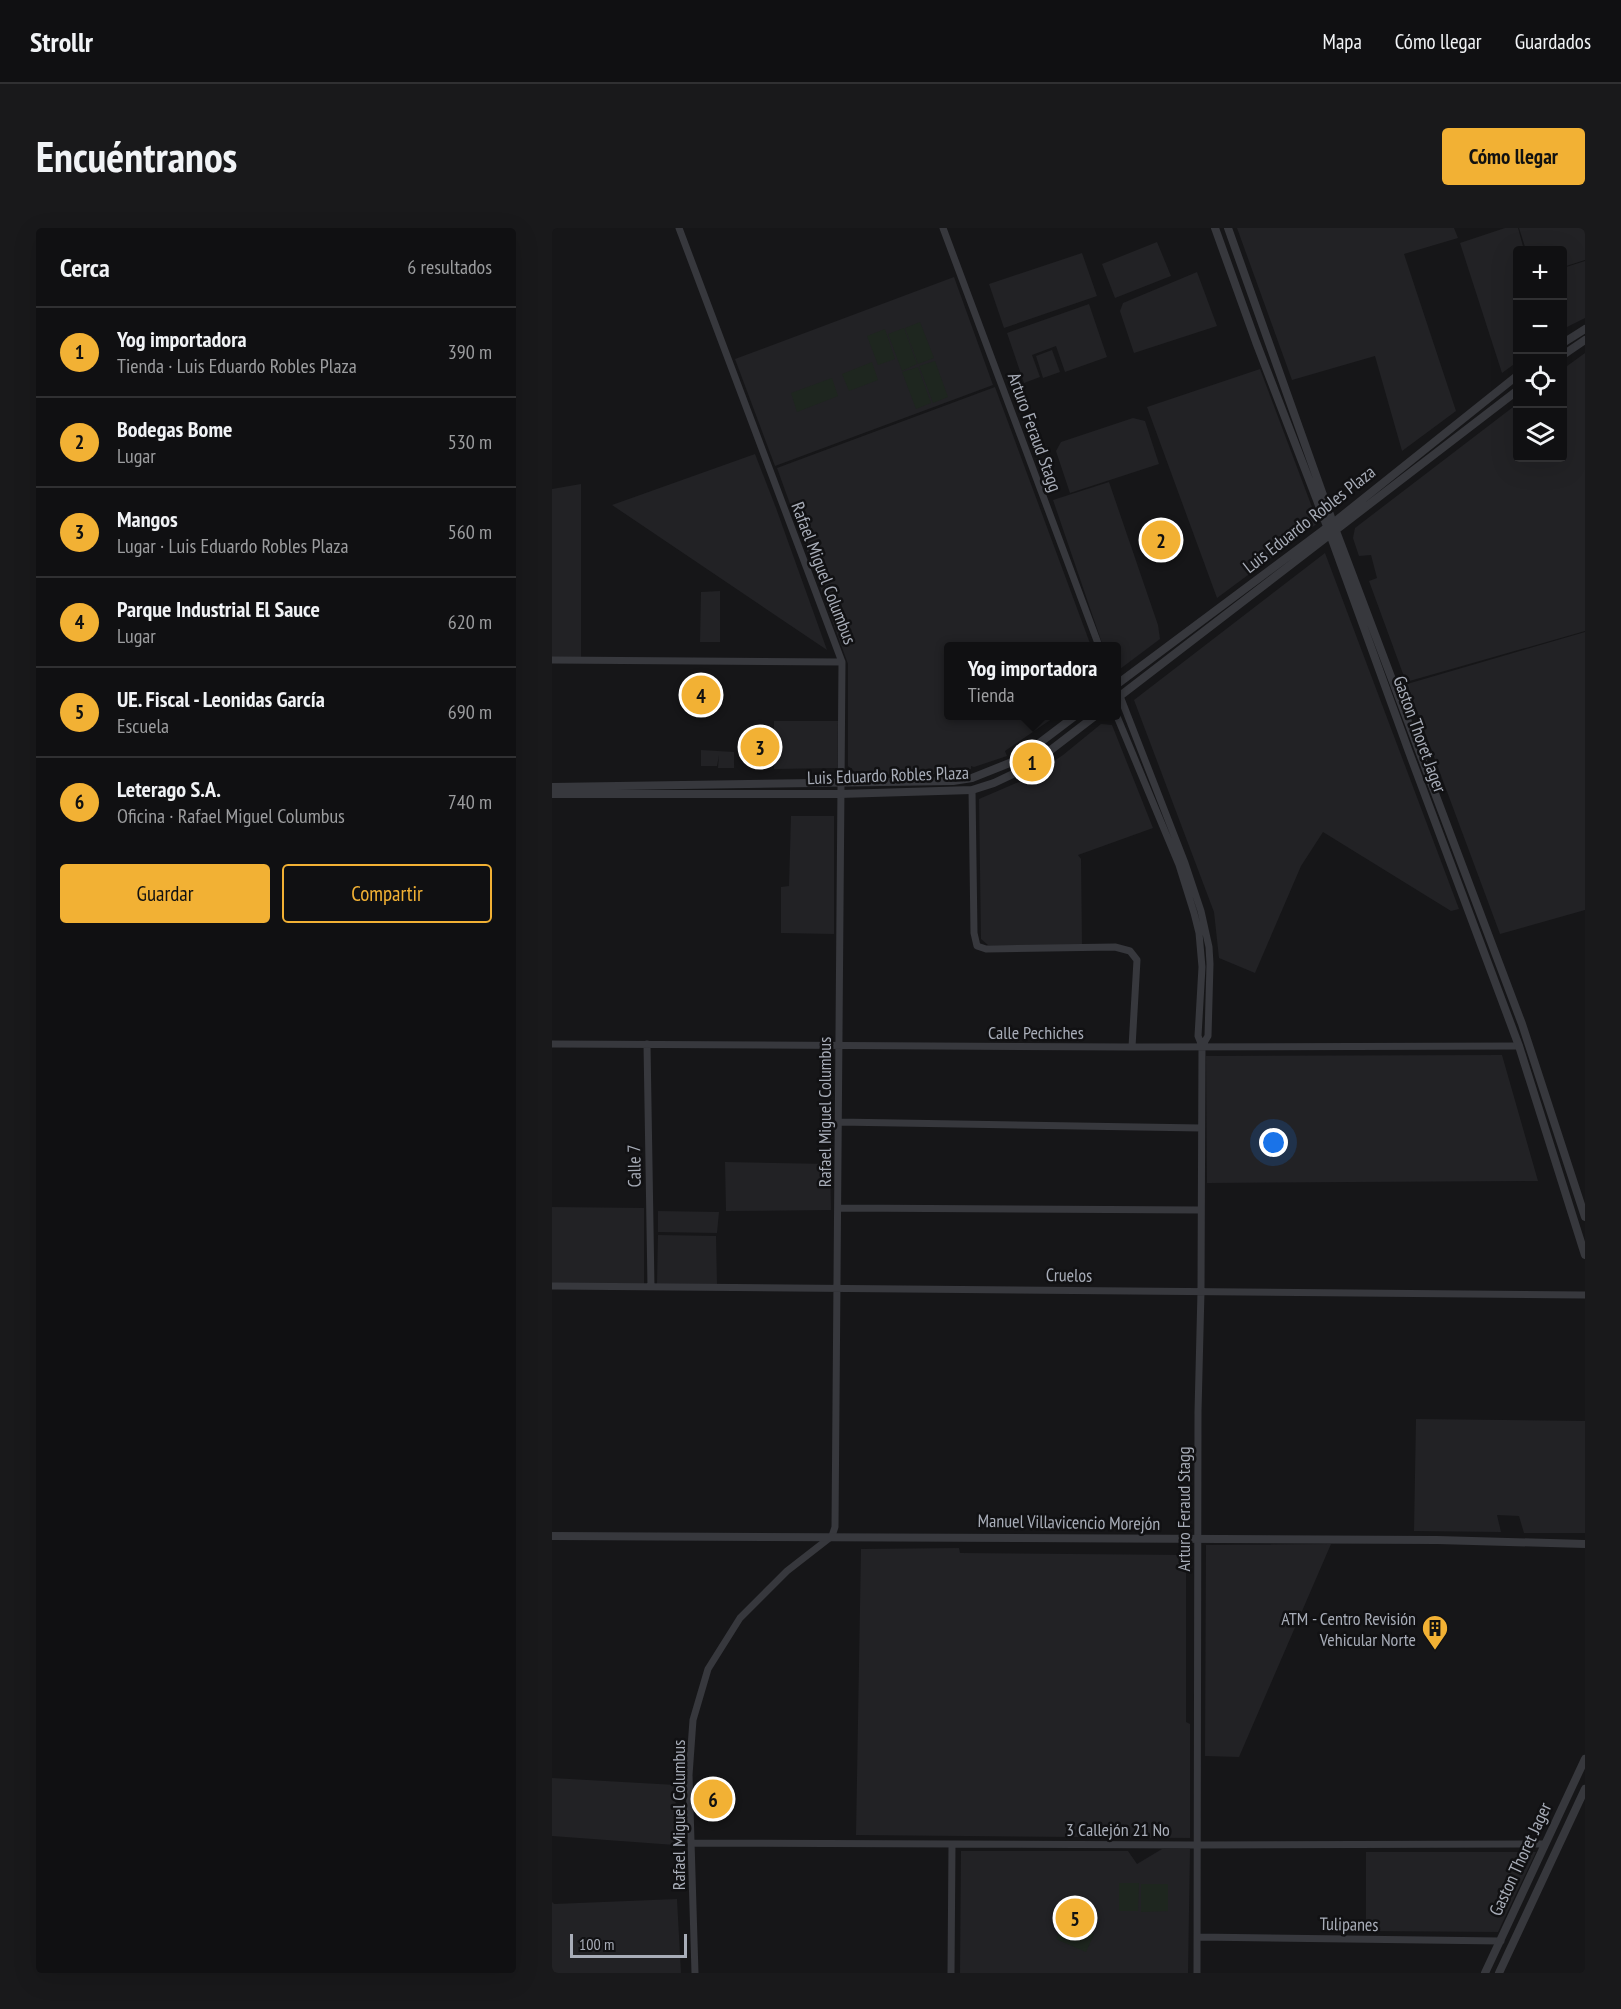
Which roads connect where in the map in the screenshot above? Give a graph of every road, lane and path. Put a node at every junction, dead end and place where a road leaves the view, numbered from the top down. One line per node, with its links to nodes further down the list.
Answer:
1 (679, 228): 14 (street, Rafael Miguel Columbus)
2 (943, 228): 12 (street, Arturo Feraud Stagg)
3 (1215, 228): 11 (street, Gaston Thoret Jager)
4 (1227, 228): 11 (street, Gaston Thoret Jager)
5 (1585, 329): 6 (street)
6 (1567, 340)
7 (1585, 340): 8 (street)
8 (1564, 354)
9 (1513, 379): 11 (street, Luis Eduardo Robles Plaza)
10 (1513, 394): 11 (street, Luis Eduardo Robles Plaza)
11 (1332, 529): 15 (street, Luis Eduardo Robles Plaza); 16 (street, Luis Eduardo Robles Plaza); 30 (street, Gaston Thoret Jager); 36 (street, Gaston Thoret Jager)
12 (1098, 642)
13 (552, 660): 14 (street)
14 (842, 662): 21 (street, Rafael Miguel Columbus)
15 (1121, 680)
16 (1121, 695)
17 (1121, 704): 29 (street, Arturo Feraud Stagg)
18 (1070, 720): 21 (street, Luis Eduardo Robles Plaza)
19 (1090, 720): 23 (street, Luis Eduardo Robles Plaza)
20 (1119, 720): 29 (street, Arturo Feraud Stagg)
21 (841, 783): 22 (street, Luis Eduardo Robles Plaza); 25 (street, Rafael Miguel Columbus)
22 (552, 787)
23 (972, 790): 25 (street, Luis Eduardo Robles Plaza); 31 (street)
24 (552, 794): 25 (street, Luis Eduardo Robles Plaza)
25 (840, 794): 28 (street, Rafael Miguel Columbus)
26 (552, 1044): 27 (street, Calle Pechiches)
27 (647, 1044): 28 (street, Calle Pechiches); 39 (street, Calle 7)
28 (839, 1046): 31 (street, Calle Pechiches); 32 (street, Rafael Miguel Columbus)
29 (1202, 1046): 30 (street, Calle Pechiches); 31 (street, Calle Pechiches); 33 (street, Arturo Feraud Stagg)
30 (1519, 1046): 37 (street, Gaston Thoret Jager)
31 (1132, 1047)
32 (838, 1122): 33 (street); 34 (street, Rafael Miguel Columbus)
33 (1202, 1128): 35 (street, Arturo Feraud Stagg)
34 (838, 1208): 35 (street); 40 (street, Rafael Miguel Columbus)
35 (1200, 1210): 41 (street, Arturo Feraud Stagg)
36 (1585, 1217)
37 (1585, 1255)
38 (552, 1286): 39 (street, Cruelos)
39 (651, 1287): 40 (street, Cruelos)
40 (837, 1288): 41 (street, Cruelos); 44 (street, Rafael Miguel Columbus)
41 (1201, 1291): 42 (street, Cruelos); 45 (street, Arturo Feraud Stagg)
42 (1585, 1295)
43 (552, 1536): 44 (street, Manuel Villavicencio Morejón)
44 (832, 1536): 45 (street, Manuel Villavicencio Morejón); 49 (street, Rafael Miguel Columbus)
45 (1198, 1540): 46 (street, Manuel Villavicencio Morejón); 52 (street, Arturo Feraud Stagg)
46 (1585, 1544)
47 (1585, 1759): 51 (street, Gaston Thoret Jager)
48 (1585, 1789): 59 (street, Gaston Thoret Jager)
49 (691, 1843): 50 (street, 3 Callejón 21 No); 55 (street, Rafael Miguel Columbus)
50 (952, 1844): 52 (street, 3 Callejón 21 No); 56 (street)
51 (1544, 1844): 52 (street, 3 Callejón 21 No); 54 (street, Gaston Thoret Jager)
52 (1197, 1845): 53 (street, Arturo Feraud Stagg)
53 (1197, 1937): 54 (street, Tulipanes); 57 (street, Arturo Feraud Stagg)
54 (1501, 1941): 58 (street, Gaston Thoret Jager)
55 (695, 1973)
56 (951, 1973)
57 (1197, 1973)
58 (1485, 1973)
59 (1499, 1973)

